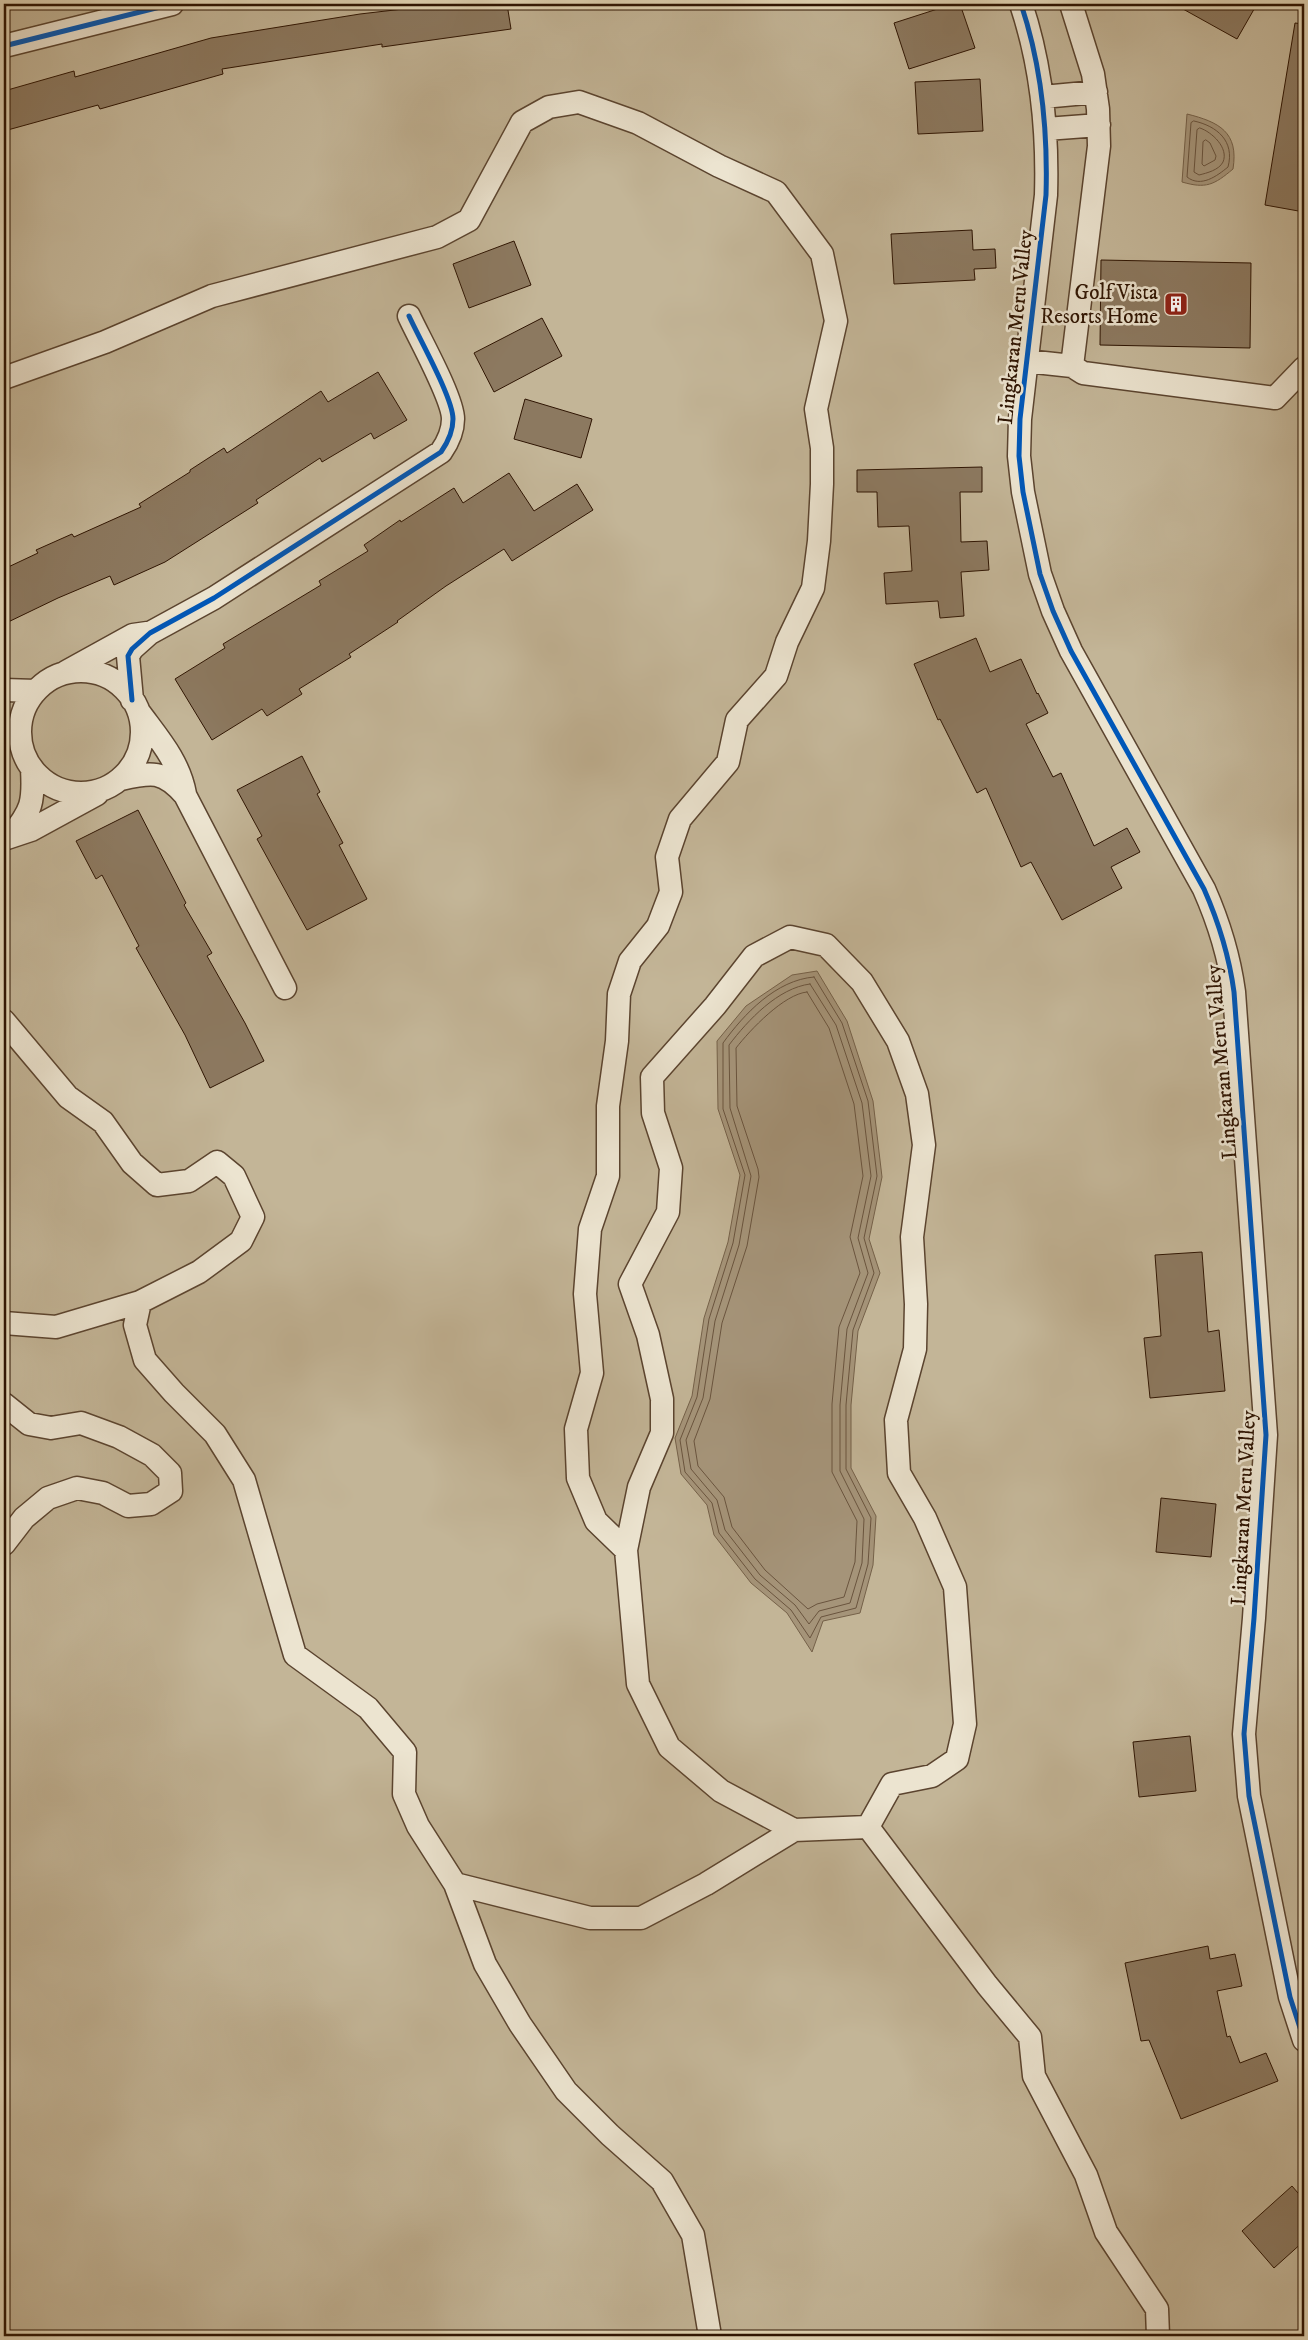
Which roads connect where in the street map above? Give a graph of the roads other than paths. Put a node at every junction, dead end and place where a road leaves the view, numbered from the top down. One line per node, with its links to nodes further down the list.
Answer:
1 (172, 4): 4 (street)
2 (1021, 4): 6 (street, Lingkaran Meru Valley)
3 (1071, 4): 5 (street)
4 (4, 46)
5 (1096, 92): 6 (street); 7 (street)
6 (1043, 97): 8 (street, Lingkaran Meru Valley)
7 (1099, 124): 8 (street); 12 (street)
8 (1046, 129): 10 (street, Lingkaran Meru Valley)
9 (409, 316): 14 (street)
10 (1026, 361): 12 (street); 34 (street, Lingkaran Meru Valley)
11 (1304, 365): 12 (street)
12 (1072, 366)
13 (4, 378): 30 (street)
14 (150, 633): 15 (street); 18 (street)
15 (60, 674): 17 (street); 18 (street)
16 (4, 690): 17 (street)
17 (36, 690): 20 (street)
18 (135, 705): 21 (street); 22 (street)
19 (4, 728): 20 (street)
20 (28, 762): 21 (street); 23 (street)
21 (114, 784): 22 (street); 23 (street)
22 (186, 795): 24 (street)
23 (7, 838)
24 (285, 988)
25 (4, 1021): 26 (street)
26 (140, 1302): 27 (street); 33 (street)
27 (4, 1323)
28 (4, 1404): 29 (street)
29 (4, 1544)
30 (626, 1550): 31 (street); 32 (street)
31 (868, 1827): 32 (street); 36 (street)
32 (794, 1830): 33 (street)
33 (454, 1884): 35 (street)
34 (1304, 2040)
35 (710, 2336)
36 (1158, 2336)

